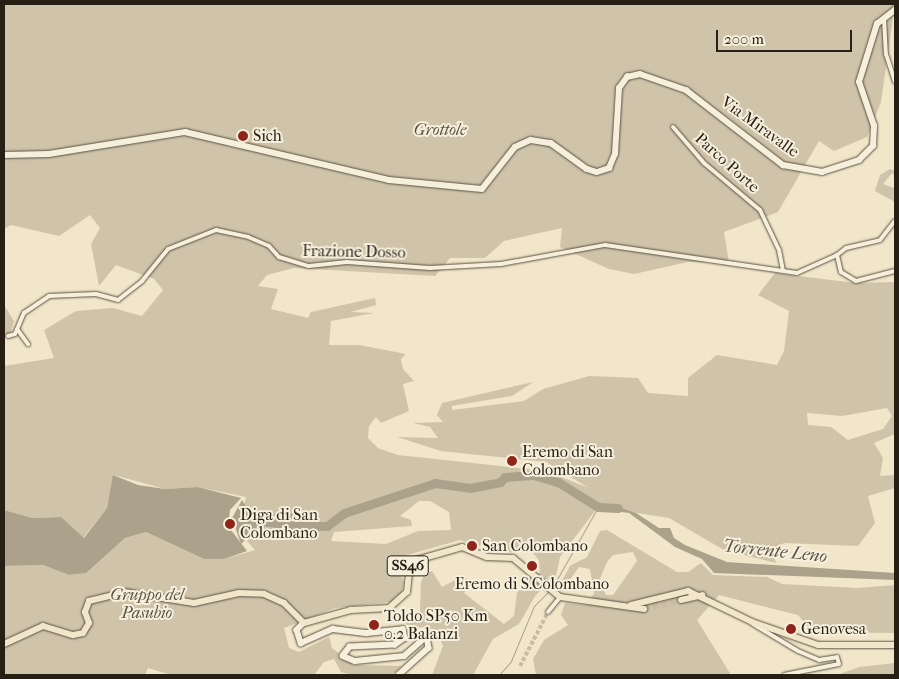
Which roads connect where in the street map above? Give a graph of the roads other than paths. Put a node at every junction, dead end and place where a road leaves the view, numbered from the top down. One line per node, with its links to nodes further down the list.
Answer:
1 (895, 10): 2 (street)
2 (884, 16): 3 (street); 5 (street, Via Miravalle)
3 (895, 82)
4 (673, 127): 8 (street, Parco Porte)
5 (4, 155)
6 (895, 221): 7 (street)
7 (837, 255): 8 (street); 9 (street)
8 (782, 270): 10 (street, Frazione Dosso)
9 (895, 271)
10 (17, 329): 11 (street, Frazione Dosso); 12 (street)
11 (8, 336)
12 (28, 344)
13 (558, 595): 16 (main road); 18 (street); 20 (main road, SS46)
14 (702, 595): 15 (main road); 16 (main road); 19 (main road)
15 (681, 600)
16 (630, 606): 17 (main road)
17 (644, 609)
18 (548, 612)
19 (752, 622): 22 (main road); 24 (street)
20 (304, 624): 21 (main road); 23 (street)
21 (4, 644)
22 (895, 645)
23 (399, 675)
24 (784, 675)

